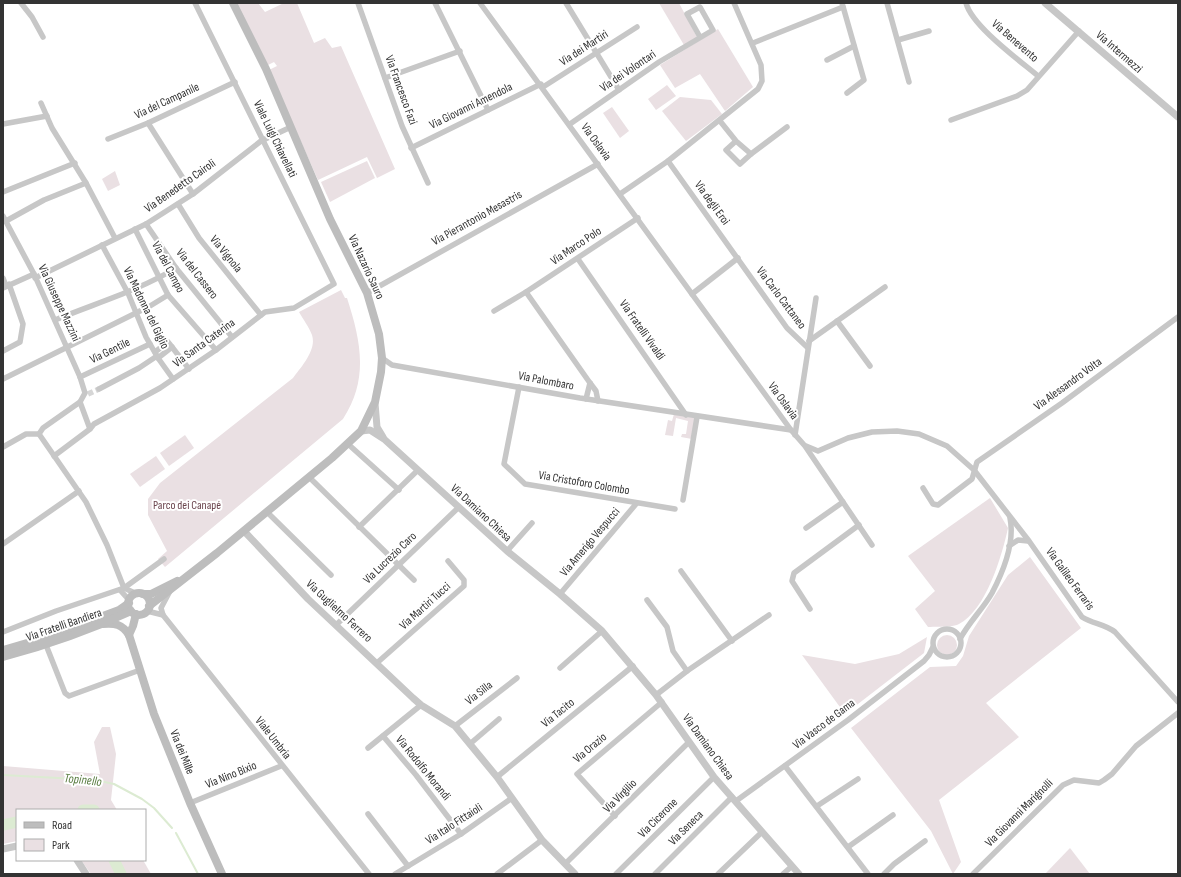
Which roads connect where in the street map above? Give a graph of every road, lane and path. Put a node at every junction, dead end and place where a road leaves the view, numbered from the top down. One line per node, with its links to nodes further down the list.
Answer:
1 (21, 3): 16 (street)
2 (195, 3): 26 (street, Viale Luigi Chiavellati)
3 (233, 3): 40 (main road, Via Nazario Sauro)
4 (358, 3): 25 (street, Via Francesco Fazi)
5 (435, 3): 21 (street)
6 (480, 3): 28 (street, Via Oslavia)
7 (566, 3): 22 (street)
8 (734, 3): 19 (street)
9 (887, 3): 18 (street)
10 (966, 3): 24 (street, Via Benevento)
11 (1045, 3): 15 (street, Via Intermezzi)
12 (842, 5): 19 (street); 20 (street)
13 (636, 27): 22 (street, Via dei Martiri)
14 (929, 31): 18 (street)
15 (1079, 31): 24 (street, Via Benevento); 34 (street, Via Intermezzi)
16 (43, 37)
17 (700, 37): 17 (street, Via dei Volontari); 29 (street, Via dei Volontari)
18 (898, 40): 27 (street)
19 (753, 43): 36 (street)
20 (854, 46): 23 (street); 30 (street)
21 (460, 51): 25 (street); 32 (street)
22 (597, 54): 28 (street, Via dei Martiri); 29 (street)
23 (827, 60)
24 (1038, 76): 35 (street, Via Benevento)
25 (384, 78): 45 (street, Via Francesco Fazi)
26 (235, 82): 37 (street, Via del Campanile); 43 (street, Viale Luigi Chiavellati)
27 (909, 82)
28 (542, 86): 32 (street, Via Giovanni Amendola); 39 (street, Via Oslavia)
29 (619, 90): 39 (street, Via dei Volontari)
30 (847, 93)
31 (40, 104): 33 (street)
32 (488, 110): 45 (street, Via Giovanni Amendola)
33 (47, 116): 38 (street); 48 (street)
34 (1178, 117)
35 (951, 120)
36 (720, 121): 44 (street); 47 (street)
37 (148, 123): 42 (street, Via del Campanile); 53 (street)
38 (3, 124)
39 (570, 124): 49 (street, Via Oslavia)
40 (291, 127): 43 (street, Via Benedetto Cairoli); 73 (main road, Via Nazario Sauro)
41 (787, 127): 46 (street)
42 (108, 139)
43 (263, 140): 53 (street, Via Benedetto Cairoli); 68 (street, Viale Luigi Chiavellati)
44 (736, 141): 46 (street); 46 (street)
45 (411, 148): 51 (street, Via Francesco Fazi)
46 (751, 154)
47 (668, 161): 54 (street); 62 (street, Via degli Eroi)
48 (75, 163): 50 (street); 52 (street)
49 (598, 164): 54 (street, Via Oslavia); 73 (street, Via Pierantonio Mesastris)
50 (86, 183): 56 (street); 60 (street)
51 (428, 183)
52 (3, 192)
53 (193, 194): 55 (street, Via Benedetto Cairoli)
54 (620, 194): 57 (street, Via Oslavia)
55 (178, 204): 58 (street, Via Benedetto Cairoli); 79 (street, Via Vignola)
56 (4, 218): 65 (street, Via Giuseppe Mazzini)
57 (638, 218): 63 (street, Via Marco Polo); 74 (street, Via Oslavia)
58 (146, 224): 59 (street, Via Benedetto Cairoli); 64 (street, Via del Cassero)
59 (135, 229): 60 (street, Via Benedetto Cairoli); 67 (street, Via del Campo)
60 (115, 238): 61 (street, Via Benedetto Cairoli)
61 (102, 245): 65 (street, Via Benedetto Cairoli); 72 (street, Via Madonna del Giglio)
62 (738, 258): 74 (street); 87 (street, Via Carlo Cattaneo)
63 (578, 259): 71 (street, Via Marco Polo); 106 (street, Via Fratelli Vivaldi)
64 (176, 268): 67 (street); 83 (street, Via del Cassero)
65 (34, 276): 69 (street, Via Benedetto Cairoli); 81 (street, Via Giuseppe Mazzini)
66 (3, 278): 69 (street)
67 (159, 278): 72 (street); 75 (street, Via del Campo)
68 (334, 284): 79 (street, Via Santa Caterina)
69 (6, 286): 89 (street)
70 (885, 287): 82 (street, Via Carlo Cattaneo)
71 (526, 292): 77 (street, Via Marco Polo); 99 (street)
72 (128, 293): 78 (street, Via Madonna del Giglio); 81 (street)
73 (367, 293): 91 (main road, Via Nazario Sauro)
74 (692, 294): 109 (street, Via Oslavia)
75 (168, 295): 78 (street); 88 (street, Via del Campo)
76 (816, 298): 84 (street, Via Carlo Cattaneo)
77 (494, 311)
78 (135, 313): 85 (street, Via Madonna del Giglio); 86 (street)
79 (261, 315): 83 (street, Via Santa Caterina)
80 (1178, 317): 119 (street, Via Alessandro Volta)
81 (55, 320): 86 (street, Via Giuseppe Mazzini)
82 (836, 321): 84 (street, Via Carlo Cattaneo); 93 (street)
83 (232, 337): 88 (street, Via Santa Caterina)
84 (809, 341): 87 (street, Via Carlo Cattaneo)
85 (150, 344): 90 (street, Via Madonna del Giglio); 96 (street, Via Gentile)
86 (68, 347): 96 (street, Via Giuseppe Mazzini); 97 (street)
87 (808, 348): 112 (street, Via Carlo Cattaneo)
88 (216, 350): 94 (street, Via Santa Caterina)
89 (3, 351)
90 (156, 355): 94 (street); 98 (street, Via Madonna del Giglio); 101 (street)
91 (382, 358): 92 (street, Via Palombaro); 95 (main road, Via Nazario Sauro)
92 (392, 365): 95 (street); 100 (street, Via Palombaro)
93 (870, 366)
94 (189, 369): 98 (street, Via Santa Caterina)
95 (381, 372): 105 (main road, Via Nazario Sauro)
96 (80, 377): 102 (street, Via Giuseppe Mazzini)
97 (3, 379)
98 (174, 379): 108 (street, Via Santa Caterina)
99 (590, 382): 103 (street); 104 (street)
100 (519, 387): 103 (street, Via Palombaro); 126 (street, Via Cristoforo Colombo)
101 (100, 389)
102 (84, 398): 108 (street, Via Giuseppe Mazzini); 111 (street)
103 (586, 399): 104 (street, Via Palombaro)
104 (598, 401): 106 (street, Via Palombaro)
105 (374, 402): 110 (main road, Via Nazario Sauro); 113 (street, Via Damiano Chiesa)
106 (686, 415): 107 (street, Via Palombaro)
107 (696, 416): 109 (street, Via Palombaro); 124 (street)
108 (90, 429): 117 (street, Via Santa Caterina)
109 (791, 430): 112 (street, Via Oslavia)
110 (361, 432): 113 (street, Via Damiano Chiesa); 114 (main road, Via Nazario Sauro)
111 (39, 434): 116 (street); 117 (street)
112 (795, 435): 115 (street, Via Oslavia)
113 (384, 439): 118 (street, Via Damiano Chiesa)
114 (348, 444): 120 (main road, Via Nazario Sauro); 122 (street)
115 (805, 446): 119 (street); 125 (street, Via Oslavia)
116 (3, 447)
117 (54, 456): 123 (street)
118 (418, 470): 122 (street); 127 (street, Via Damiano Chiesa)
119 (974, 470): 121 (street, Via Alessandro Volta); 130 (street, Via Galileo Ferraris)
120 (309, 477): 129 (main road, Via Nazario Sauro); 133 (street)
121 (923, 488)
122 (399, 490): 133 (street)
123 (79, 492): 140 (street); 151 (street)
124 (682, 500)
125 (843, 502): 132 (street, Via Oslavia); 134 (street)
126 (636, 504): 128 (street, Via Cristoforo Colombo); 154 (street, Via Amerigo Vespucci)
127 (459, 507): 143 (street, Via Damiano Chiesa); 146 (street, Via Lucrezio Caro)
128 (675, 509)
129 (267, 512): 135 (main road, Via Nazario Sauro); 149 (street)
130 (1010, 516): 136 (street, Via Galileo Ferraris); 137 (street, Via Vasco de Gama)
131 (532, 523): 143 (street)
132 (859, 525): 141 (street, Via Oslavia); 158 (street)
133 (359, 527): 146 (street)
134 (806, 528)
135 (244, 531): 148 (main road, Via Nazario Sauro); 163 (street, Via Guglielmo Ferrero)
136 (1022, 532): 137 (street); 138 (street); 139 (street, Via Galileo Ferraris)
137 (1012, 535): 142 (street, Via Vasco de Gama)
138 (1018, 540): 139 (street); 142 (street)
139 (1028, 541): 184 (street, Via Galileo Ferraris)
140 (3, 544)
141 (872, 545)
142 (1009, 546): 161 (street, Via Vasco de Gama)
143 (507, 551): 154 (street, Via Damiano Chiesa)
144 (164, 560): 151 (street)
145 (448, 560): 176 (street, Via Martiri Tucci)
146 (398, 565): 150 (street); 163 (street, Via Lucrezio Caro)
147 (681, 571): 169 (street)
148 (190, 574): 152 (main road, Via Nazario Sauro); 153 (main road, Via Nazario Sauro)
149 (332, 575)
150 (414, 580)
151 (122, 589): 153 (street); 156 (street); 166 (street)
152 (171, 590): 157 (main road, Via Nazario Sauro); 159 (street)
153 (140, 594): 156 (main road); 157 (main road)
154 (560, 594): 165 (street, Via Damiano Chiesa)
155 (647, 600): 180 (street)
156 (131, 607): 157 (main road); 162 (main road, Via Fratelli Bandiera); 167 (main road); 172 (main road, Via Fratelli Bandiera)
157 (148, 608): 159 (street)
158 (810, 609)
159 (162, 615): 193 (street, Viale Umbria)
160 (769, 615): 169 (street)
161 (971, 622): 164 (street, Via Vasco de Gama); 168 (street, Via Vasco de Gama)
162 (103, 624): 167 (main road); 170 (main road, Via Fratelli Bandiera)
163 (336, 625): 176 (street, Via Guglielmo Ferrero)
164 (953, 630): 168 (street); 171 (street, Via Vasco de Gama)
165 (602, 631): 177 (street, Via Damiano Chiesa); 178 (street)
166 (3, 632)
167 (129, 635): 179 (main road, Via dei Mille)
168 (960, 639): 174 (street, Via Vasco de Gama)
169 (732, 641): 180 (street)
170 (46, 645): 173 (main road, Via Fratelli Bandiera); 179 (street)
171 (933, 647): 174 (street); 175 (street, Via Vasco de Gama)
172 (3, 650)
173 (3, 657)
174 (943, 657): 175 (street, Via Vasco de Gama)
175 (924, 661): 194 (street, Via Vasco de Gama)
176 (378, 662): 185 (street, Via Guglielmo Ferrero)
177 (633, 666): 182 (street, Via Damiano Chiesa); 195 (street, Via Tacito)
178 (560, 668)
179 (140, 670): 200 (main road, Via dei Mille)
180 (687, 671): 182 (street)
181 (517, 678): 188 (street, Via Silla)
182 (656, 695): 183 (street, Via Damiano Chiesa)
183 (662, 702): 190 (street, Via Damiano Chiesa); 204 (street, Via Orazio)
184 (1178, 702)
185 (421, 705): 188 (street, Via Guglielmo Ferrero); 189 (street)
186 (1178, 713): 229 (street, Via Giovanni Marignolli)
187 (499, 719): 191 (street)
188 (455, 726): 191 (street, Via Guglielmo Ferrero)
189 (384, 736): 192 (street); 206 (street, Via Rodolfo Morandi)
190 (689, 742): 196 (street, Via Damiano Chiesa); 204 (street, Via Virgilio)
191 (470, 743): 195 (street, Via Guglielmo Ferrero)
192 (368, 748)
193 (281, 766): 200 (street, Via Nino Bixio); 218 (street, Viale Umbria)
194 (785, 766): 199 (street, Via Vasco de Gama); 201 (street)
195 (497, 777): 198 (street, Via Guglielmo Ferrero)
196 (714, 777): 199 (street, Via Damiano Chiesa); 222 (street, Via Cicerone)
197 (858, 779): 201 (street)
198 (512, 798): 206 (street, Via Italo Fittaioli); 207 (street, Via Guglielmo Ferrero)
199 (734, 799): 205 (street, Via Damiano Chiesa); 223 (street, Via Seneca)
200 (190, 803): 217 (main road, Via dei Mille)
201 (817, 806): 210 (street)
202 (368, 814): 214 (street)
203 (893, 815): 210 (street)
204 (615, 816): 213 (street, Via Virgilio)
205 (762, 832): 215 (street, Via Damiano Chiesa); 224 (street)
206 (461, 834): 214 (street, Via Italo Fittaioli)
207 (542, 840): 213 (street, Via Guglielmo Ferrero); 220 (street)
208 (925, 841): 228 (street)
209 (16, 846): 211 (street)
210 (848, 847): 227 (street)
211 (3, 849)
212 (78, 861): 216 (street)
213 (565, 864): 221 (street, Via Guglielmo Ferrero)
214 (408, 866): 219 (street, Via Italo Fittaioli)
215 (792, 866): 225 (street); 226 (street, Via Damiano Chiesa)
216 (86, 874)
217 (222, 874)
218 (368, 874)
219 (395, 874)
220 (496, 874)
221 (575, 874)
222 (616, 874)
223 (655, 874)
224 (718, 874)
225 (783, 874)
226 (799, 874)
227 (868, 874)
228 (884, 874)
229 (973, 874)

